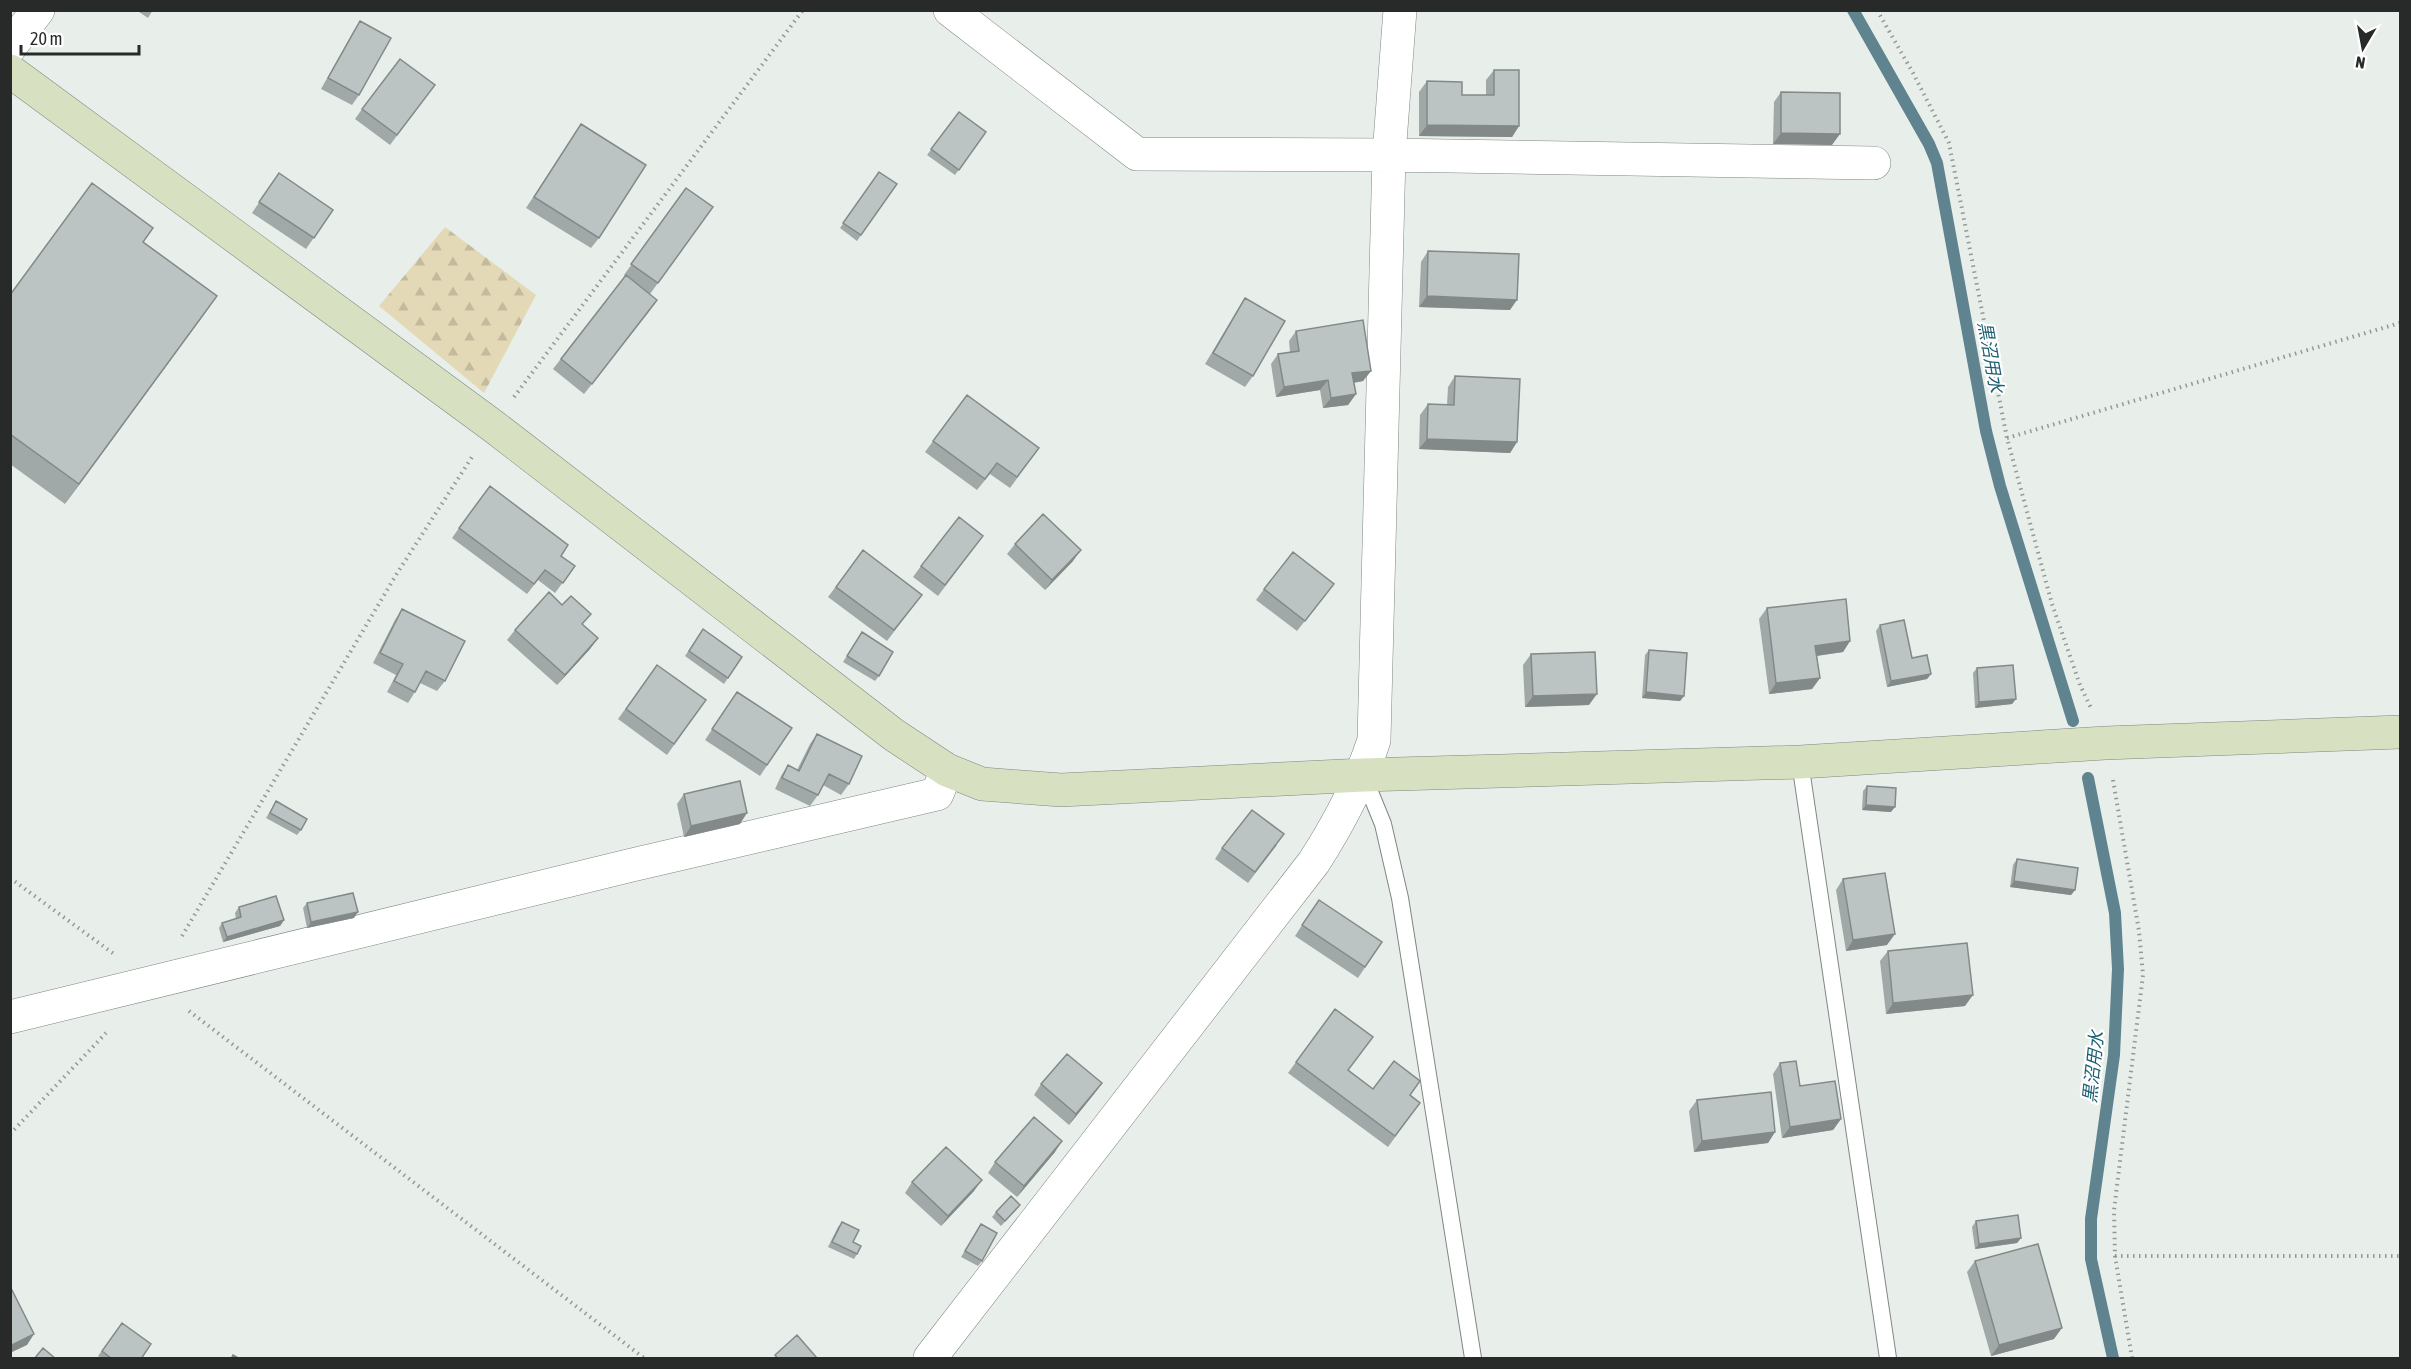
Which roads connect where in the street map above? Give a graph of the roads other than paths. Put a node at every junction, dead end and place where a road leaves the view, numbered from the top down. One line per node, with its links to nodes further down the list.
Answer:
1 (38, 10): 4 (street)
2 (950, 10): 6 (street)
3 (1400, 10): 6 (street)
4 (10, 47)
5 (10, 71): 10 (street)
6 (1389, 155): 7 (street); 11 (street)
7 (1874, 163)
8 (2400, 732): 9 (street)
9 (1800, 762): 11 (street); 15 (lane)
10 (947, 770): 11 (street); 12 (street)
11 (1363, 775): 13 (street); 14 (lane)
12 (10, 1017)
13 (930, 1359)
14 (1473, 1359)
15 (1888, 1359)

